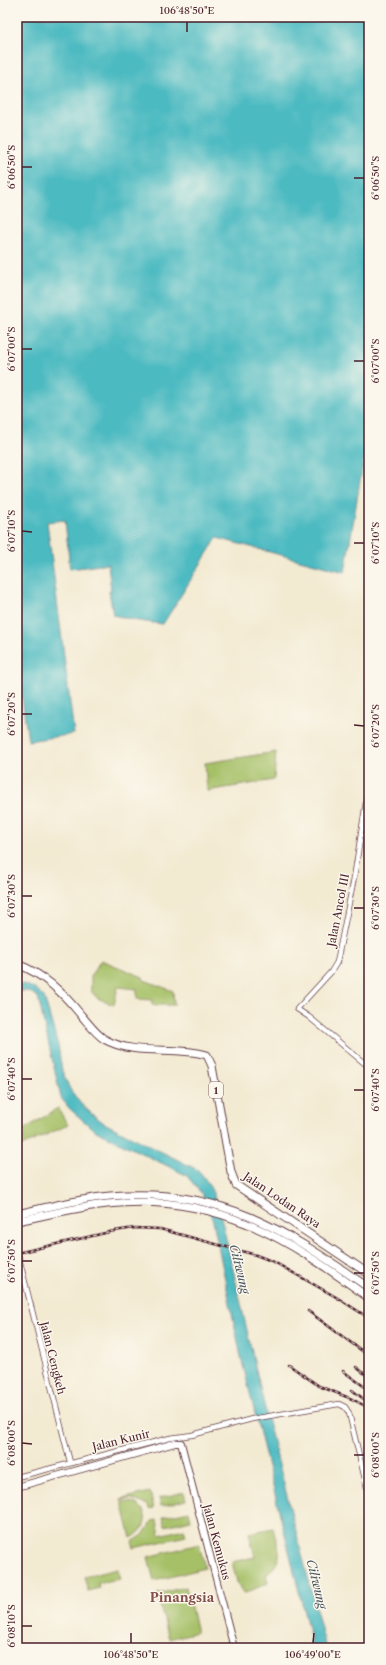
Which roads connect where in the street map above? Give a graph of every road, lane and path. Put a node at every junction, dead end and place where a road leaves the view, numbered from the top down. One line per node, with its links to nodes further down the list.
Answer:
1 (369, 783): 3 (street, Jalan Ancol III)
2 (17, 964): 7 (highway, Jalan Lodan Raya / 1)
3 (369, 1067)
4 (17, 1214): 10 (highway)
5 (17, 1221): 11 (highway)
6 (17, 1250): 8 (street, Jalan Cengkeh)
7 (369, 1274)
8 (24, 1279): 9 (street); 14 (street, Jalan Cengkeh)
9 (17, 1281)
10 (369, 1288)
11 (369, 1298)
12 (230, 1425): 14 (street, Jalan Kunir); 15 (street, Jalan Kunir); 17 (street, Jalan Kunir)
13 (179, 1443): 16 (main road, Jalan Kunir); 18 (main road, Jalan Kemukus)
14 (70, 1462): 15 (street, Jalan Kunir)
15 (17, 1476)
16 (17, 1487)
17 (369, 1496)
18 (234, 1648)

